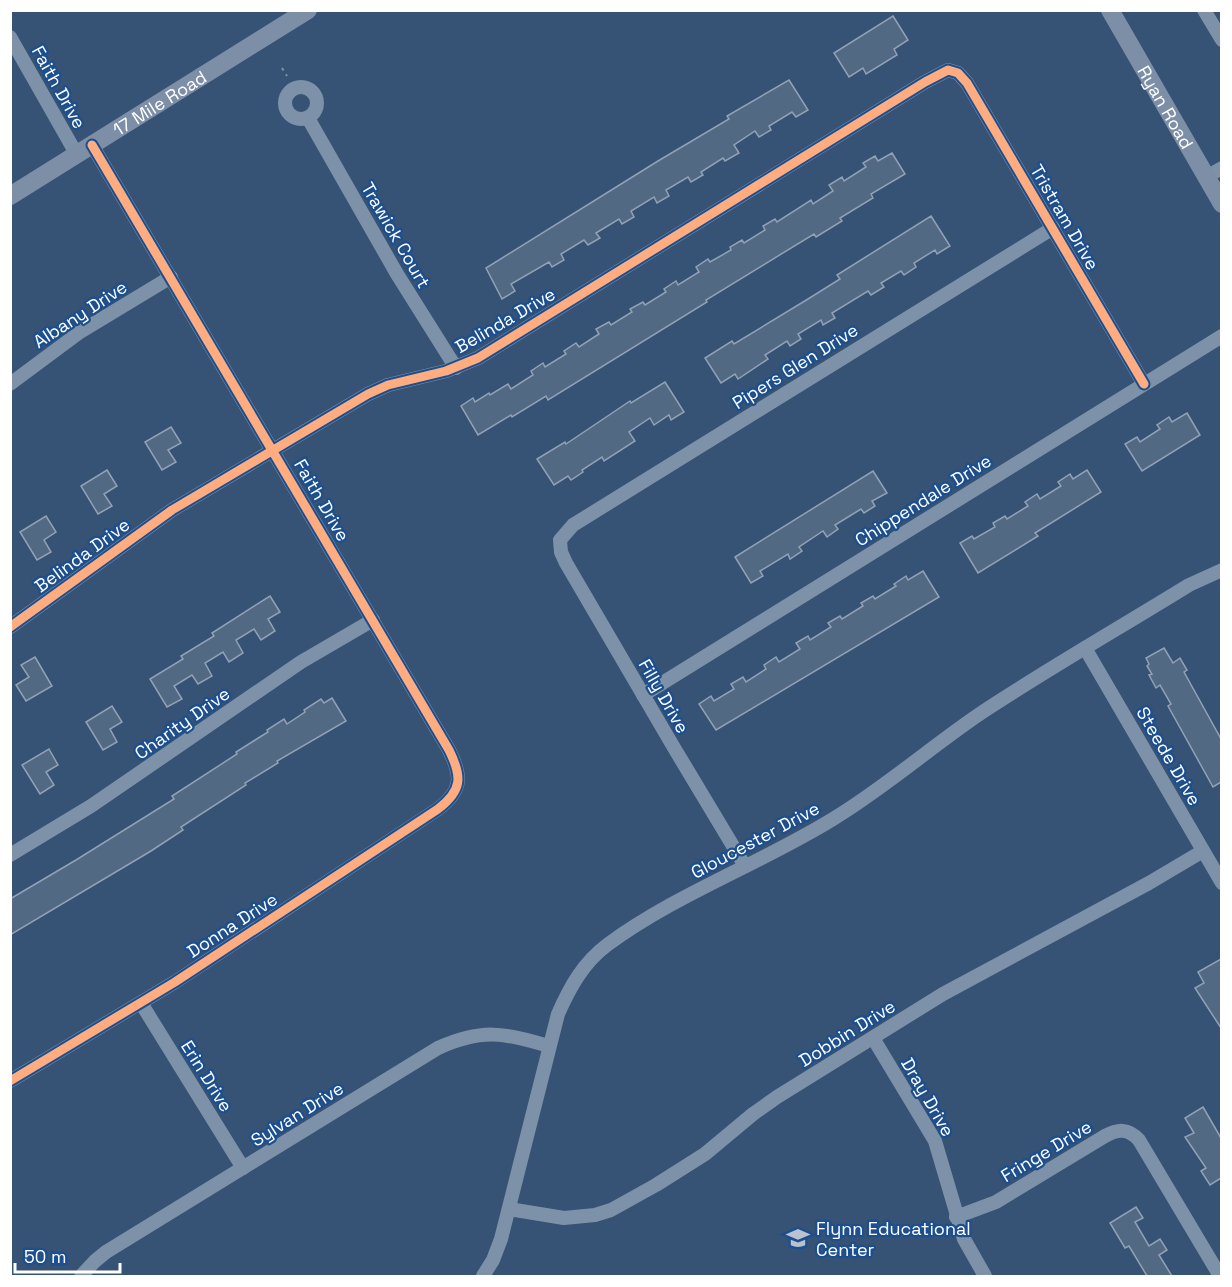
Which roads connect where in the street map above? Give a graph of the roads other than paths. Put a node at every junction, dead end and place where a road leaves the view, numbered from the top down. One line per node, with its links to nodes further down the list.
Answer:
1 (308, 10): 8 (main road, 17 Mile Road)
2 (1110, 10): 10 (main road, Ryan Road)
3 (1204, 10): 5 (street)
4 (10, 37): 9 (street, Faith Drive)
5 (1221, 40)
6 (953, 70): 13 (street, Tristram Drive); 16 (street, Belinda Drive)
7 (308, 118): 16 (street, Trawick Court)
8 (93, 145): 9 (main road, 17 Mile Road); 14 (street, Faith Drive)
9 (77, 154): 11 (main road, 17 Mile Road)
10 (1214, 172): 12 (main road, Ryan Road)
11 (10, 196)
12 (1221, 204)
13 (1053, 228): 18 (street, Tristram Drive); 20 (street, Pipers Glen Drive)
14 (171, 277): 17 (street, Albany Drive); 19 (street, Faith Drive)
15 (1221, 336): 18 (street, Chippendale Drive)
16 (456, 368): 19 (street, Belinda Drive)
17 (10, 384)
18 (1143, 384): 25 (street, Chippendale Drive)
19 (273, 449): 22 (street, Faith Drive); 23 (street, Belinda Drive)
20 (560, 540): 25 (street, Filly Drive)
21 (1221, 570): 24 (street, Gloucester Drive)
22 (373, 620): 26 (street, Faith Drive); 28 (street, Charity Drive)
23 (10, 627)
24 (1085, 648): 27 (street, Steede Drive); 29 (street, Gloucester Drive)
25 (643, 695): 29 (street, Filly Drive)
26 (459, 782): 31 (street, Donna Drive)
27 (1203, 851): 30 (street, Steede Drive); 32 (street, Dobbin Drive)
28 (10, 855)
29 (745, 866): 33 (street, Gloucester Drive)
30 (1221, 883)
31 (141, 1003): 34 (street, Donna Drive); 35 (street, Erin Drive)
32 (873, 1038): 36 (street, Dobbin Drive); 37 (street, Dray Drive)
33 (549, 1046): 35 (street, Sylvan Drive); 36 (street, Gloucester Drive)
34 (10, 1081)
35 (243, 1168): 38 (street, Sylvan Drive)
36 (509, 1209): 39 (street, Gloucester Drive)
37 (956, 1217): 40 (street, Dray Drive); 41 (street, Fringe Drive)
38 (81, 1276)
39 (483, 1276)
40 (985, 1276)
41 (1220, 1276)

